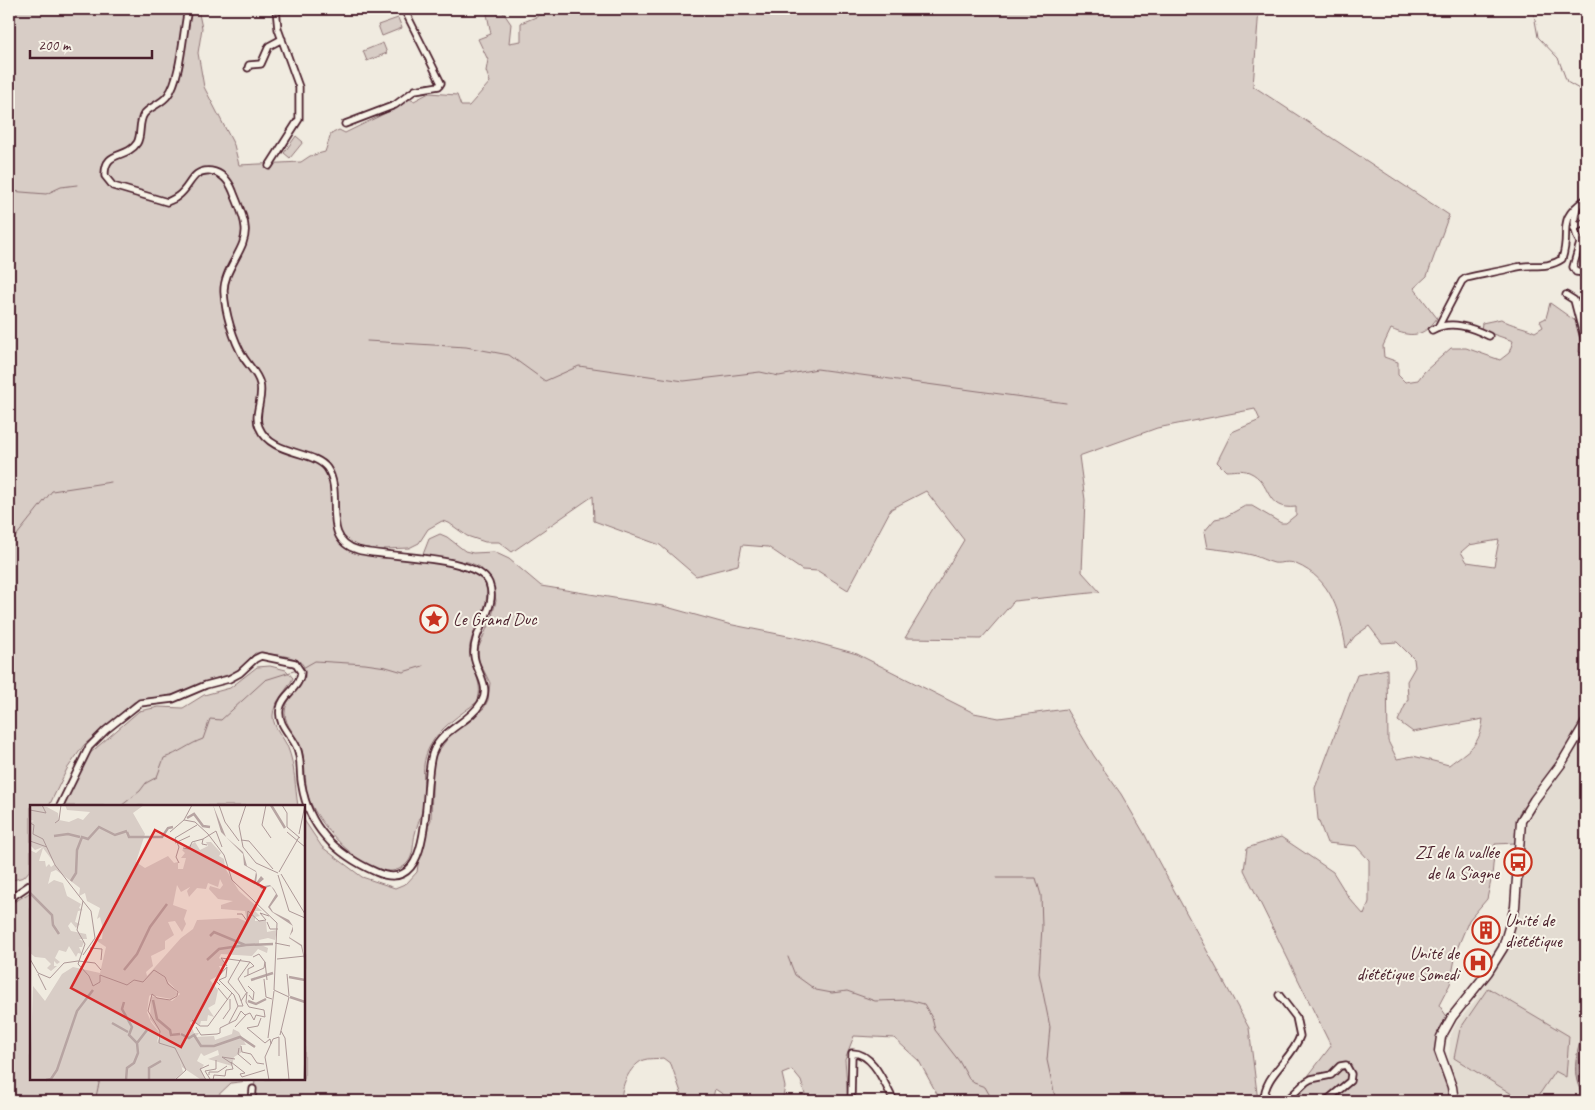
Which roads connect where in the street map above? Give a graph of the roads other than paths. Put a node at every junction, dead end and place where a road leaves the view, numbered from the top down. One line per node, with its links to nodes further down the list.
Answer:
1 (188, 9): 21 (street)
2 (276, 9): 4 (street)
3 (404, 9): 6 (street)
4 (282, 39): 5 (street); 7 (street)
5 (248, 68)
6 (345, 124)
7 (269, 166)
8 (1586, 199): 9 (street)
9 (1578, 205): 11 (street); 18 (street)
10 (1586, 222): 11 (street)
11 (1574, 228): 12 (street)
12 (1580, 244): 13 (street); 14 (street)
13 (1586, 250)
14 (1586, 273)
15 (1566, 295): 19 (street)
16 (1586, 302): 17 (street)
17 (1579, 303)
18 (1489, 336)
19 (1585, 343)
20 (1586, 722): 32 (main road)
21 (60, 805)
22 (30, 885): 23 (street)
23 (9, 898)
24 (1278, 995): 29 (street)
25 (252, 1089): 26 (street)
26 (252, 1101)
27 (851, 1101): 28 (street)
28 (894, 1101)
29 (1264, 1101)
30 (1286, 1101): 31 (street)
31 (1326, 1101)
32 (1454, 1101)

